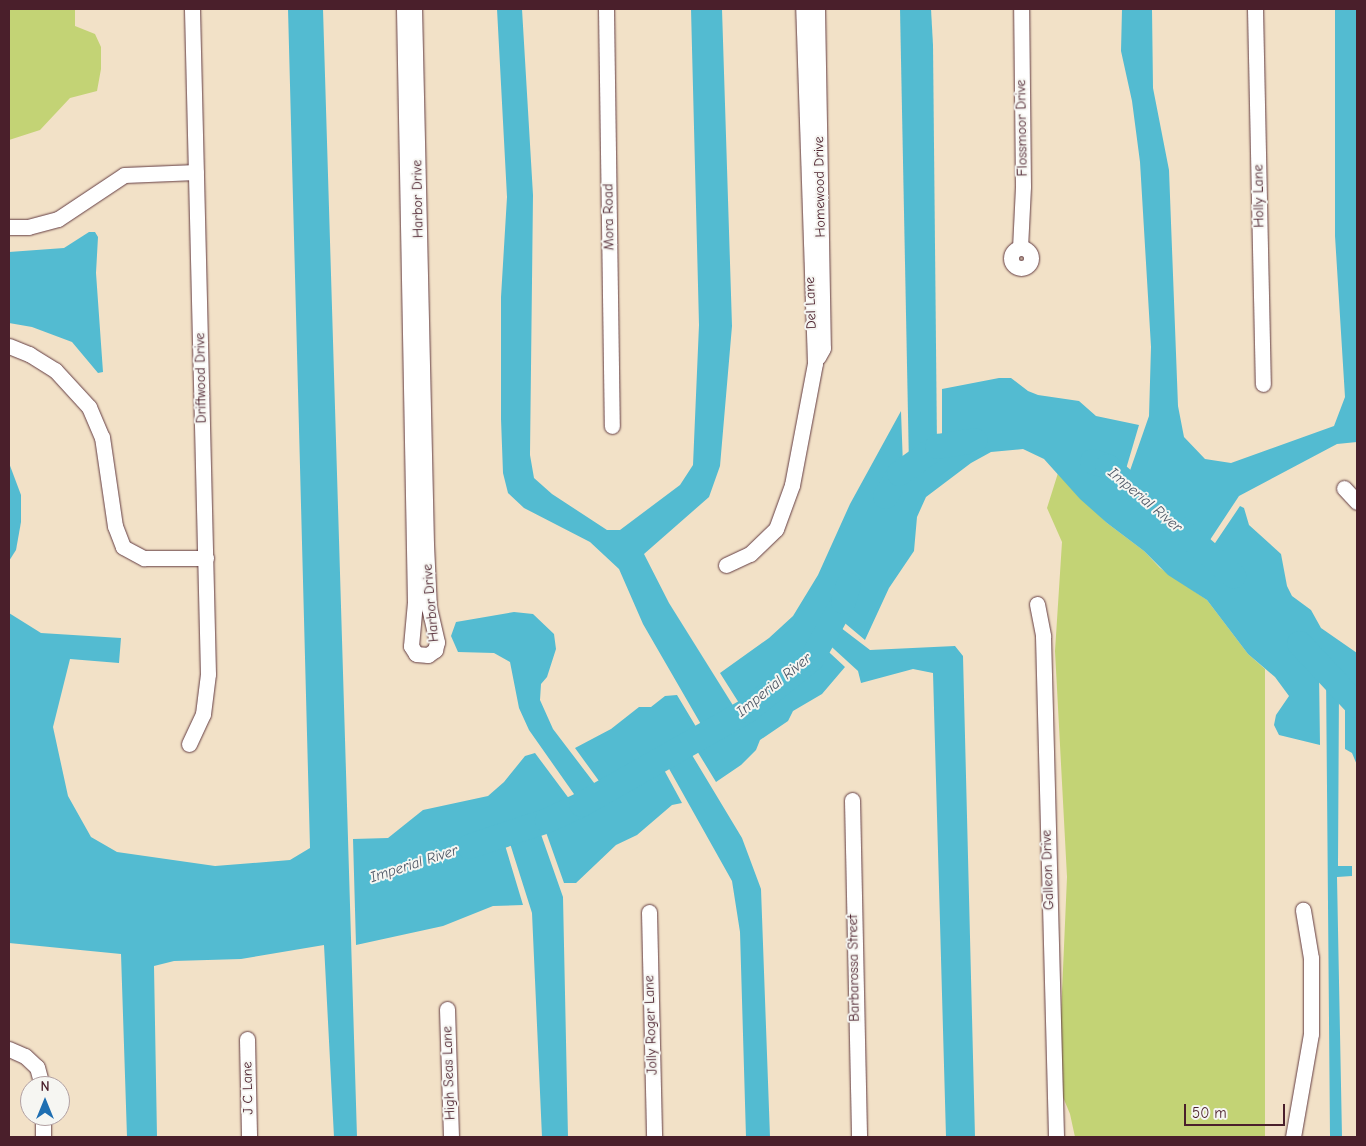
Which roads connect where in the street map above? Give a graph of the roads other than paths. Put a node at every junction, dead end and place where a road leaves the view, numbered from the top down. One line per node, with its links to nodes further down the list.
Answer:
1 (192, 9): 9 (street, Driftwood Drive)
2 (404, 9): 3 (street, Harbor Drive)
3 (414, 9)
4 (606, 9): 15 (street, Mora Road)
5 (803, 9): 13 (street, Del Lane)
6 (817, 9): 13 (street, Homewood Drive)
7 (1021, 9): 11 (street, Flossmoor Drive)
8 (1255, 9): 14 (street, Holly Lane)
9 (196, 172): 10 (street); 18 (street, Driftwood Drive)
10 (9, 227)
11 (1020, 248)
12 (9, 346): 18 (street)
13 (815, 363): 19 (street, Del Lane)
14 (1263, 384)
15 (612, 426)
16 (1344, 488): 17 (street)
17 (1357, 502)
18 (206, 558): 21 (street, Driftwood Drive)
19 (726, 565)
20 (1037, 604): 33 (street, Galleon Drive)
21 (189, 744)
22 (852, 800): 32 (street, Barbarossa Street)
23 (1303, 910): 34 (street)
24 (648, 912): 31 (street, Jolly Roger Lane)
25 (446, 1009): 30 (street, High Seas Lane)
26 (247, 1039): 29 (street, J C Lane)
27 (9, 1049): 28 (street)
28 (39, 1076)
29 (249, 1137)
30 (451, 1137)
31 (654, 1137)
32 (859, 1137)
33 (1056, 1137)
34 (1293, 1137)

